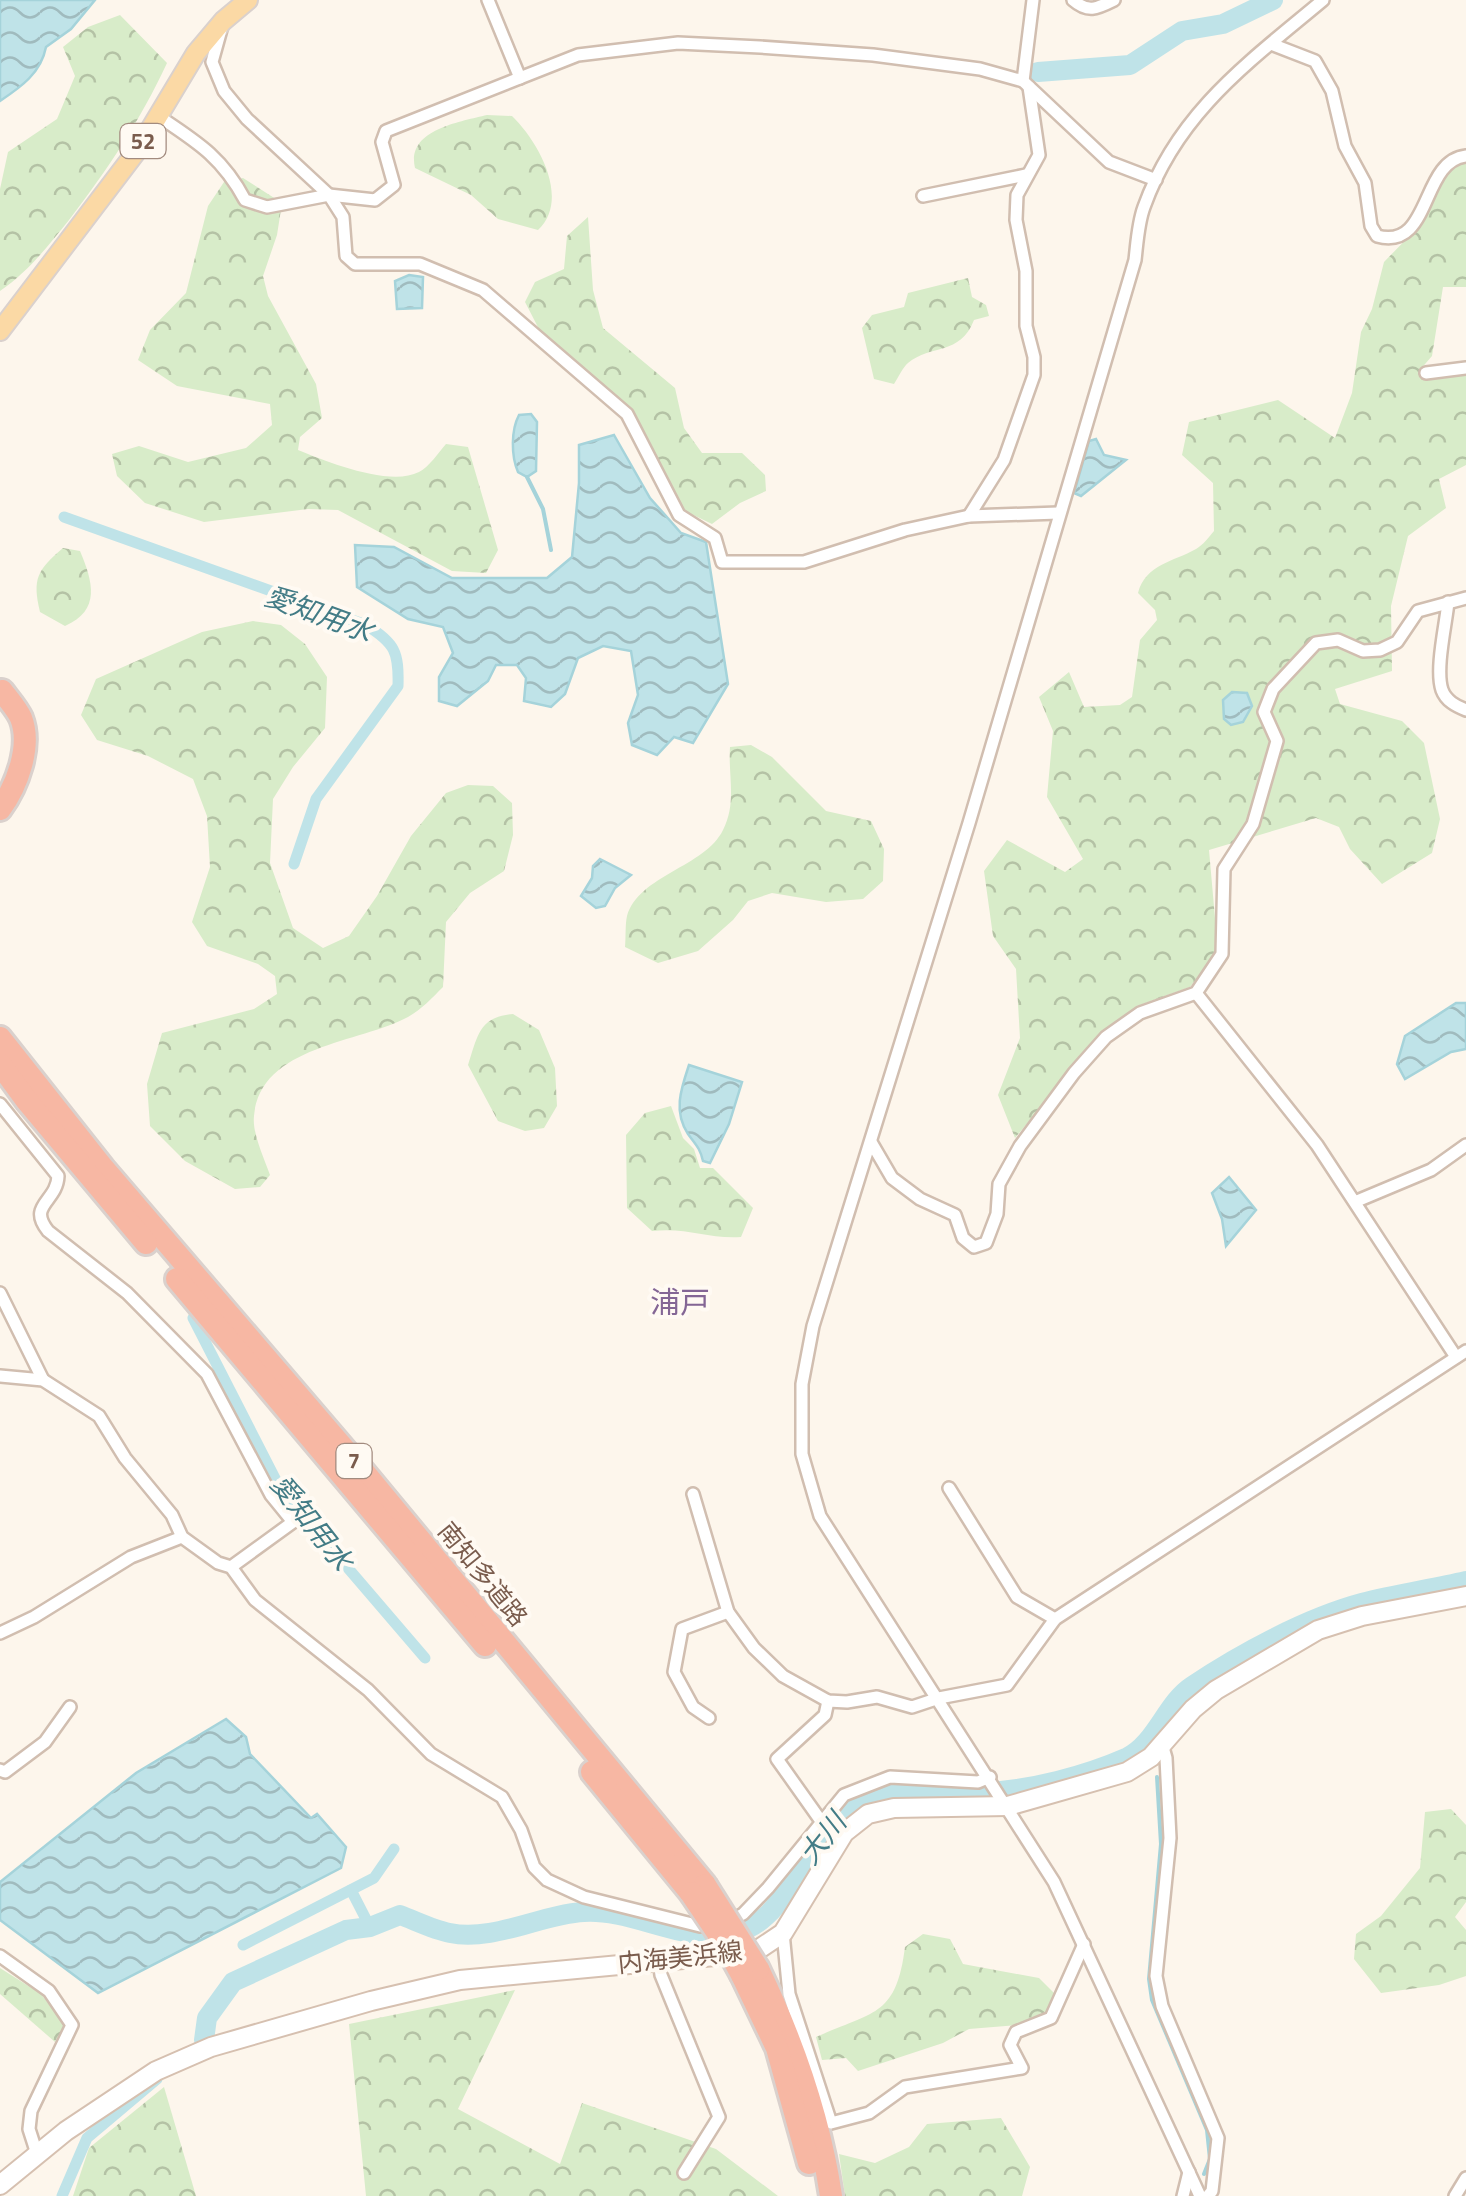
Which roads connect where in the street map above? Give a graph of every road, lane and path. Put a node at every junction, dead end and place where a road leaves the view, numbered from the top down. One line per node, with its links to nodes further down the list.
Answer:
1 (248, 0): 7 (main road, 52)
2 (488, 0): 9 (street)
3 (1033, 0): 10 (street)
4 (1072, 0): 5 (street)
5 (1114, 0)
6 (1323, 0): 8 (street)
7 (223, 21): 11 (main road, 52); 15 (street)
8 (1271, 44): 12 (street); 14 (street)
9 (520, 78): 10 (street); 15 (street)
10 (1026, 84): 13 (street); 14 (street)
11 (158, 116): 15 (street); 17 (main road, 52)
12 (1466, 156)
13 (1026, 174): 16 (street); 23 (street)
14 (1156, 180): 22 (street)
15 (328, 195): 23 (street)
16 (922, 196)
17 (36, 282): 18 (main road, 52); 19 (main road, 52)
18 (0, 315)
19 (0, 330)
20 (1466, 368): 21 (street)
21 (1426, 373)
22 (1058, 513): 23 (street); 35 (street)
23 (969, 516)
24 (1466, 598): 25 (street)
25 (1448, 602): 27 (street); 30 (street)
26 (1, 689): 28 (highway); 29 (highway)
27 (1466, 710)
28 (0, 778)
29 (0, 808)
30 (1196, 993): 35 (street); 38 (street)
31 (0, 1020): 37 (highway)
32 (0, 1038): 37 (highway, 南知多道路 / 7)
33 (0, 1064): 60 (highway, 南知多道路 / 7)
34 (0, 1104): 46 (street)
35 (871, 1142): 51 (street)
36 (1466, 1145): 38 (street)
37 (103, 1168): 60 (highway, 南知多道路 / 7)
38 (1357, 1201): 40 (street)
39 (0, 1293): 42 (street)
40 (1461, 1354): 49 (street)
41 (0, 1376): 42 (street)
42 (43, 1380): 45 (street)
43 (949, 1488): 49 (street)
44 (693, 1494): 48 (street)
45 (182, 1537): 46 (street); 50 (street)
46 (231, 1567): 59 (street)
47 (1466, 1596): 55 (main road)
48 (728, 1612): 52 (street); 54 (street)
49 (1055, 1619): 51 (street)
50 (0, 1633)
51 (939, 1698): 52 (street); 57 (street)
52 (828, 1702): 59 (street)
53 (70, 1707): 56 (street)
54 (709, 1718)
55 (1162, 1744): 58 (main road); 75 (street)
56 (0, 1770)
57 (991, 1780): 58 (street); 59 (street)
58 (1005, 1802): 61 (main road); 62 (street)
59 (820, 1821)
60 (698, 1889): 65 (highway, 南知多道路 / 7, bridge)
61 (783, 1933): 62 (street); 64 (main road, 内海美浜線)
62 (1084, 1944): 67 (street)
63 (0, 1956): 66 (street)
64 (659, 1961): 66 (main road, 内海美浜線); 68 (street)
65 (750, 1972): 71 (highway, 南知多道路 / 7); 72 (highway, 南知多道路 / 7)
66 (36, 2154): 70 (main road, 内海美浜線)
67 (1189, 2172): 73 (street); 74 (street)
68 (684, 2173)
69 (1466, 2178): 76 (street)
70 (0, 2185)
71 (816, 2196)
72 (830, 2196)
73 (1182, 2196)
74 (1200, 2196)
75 (1208, 2196)
76 (1455, 2196)

